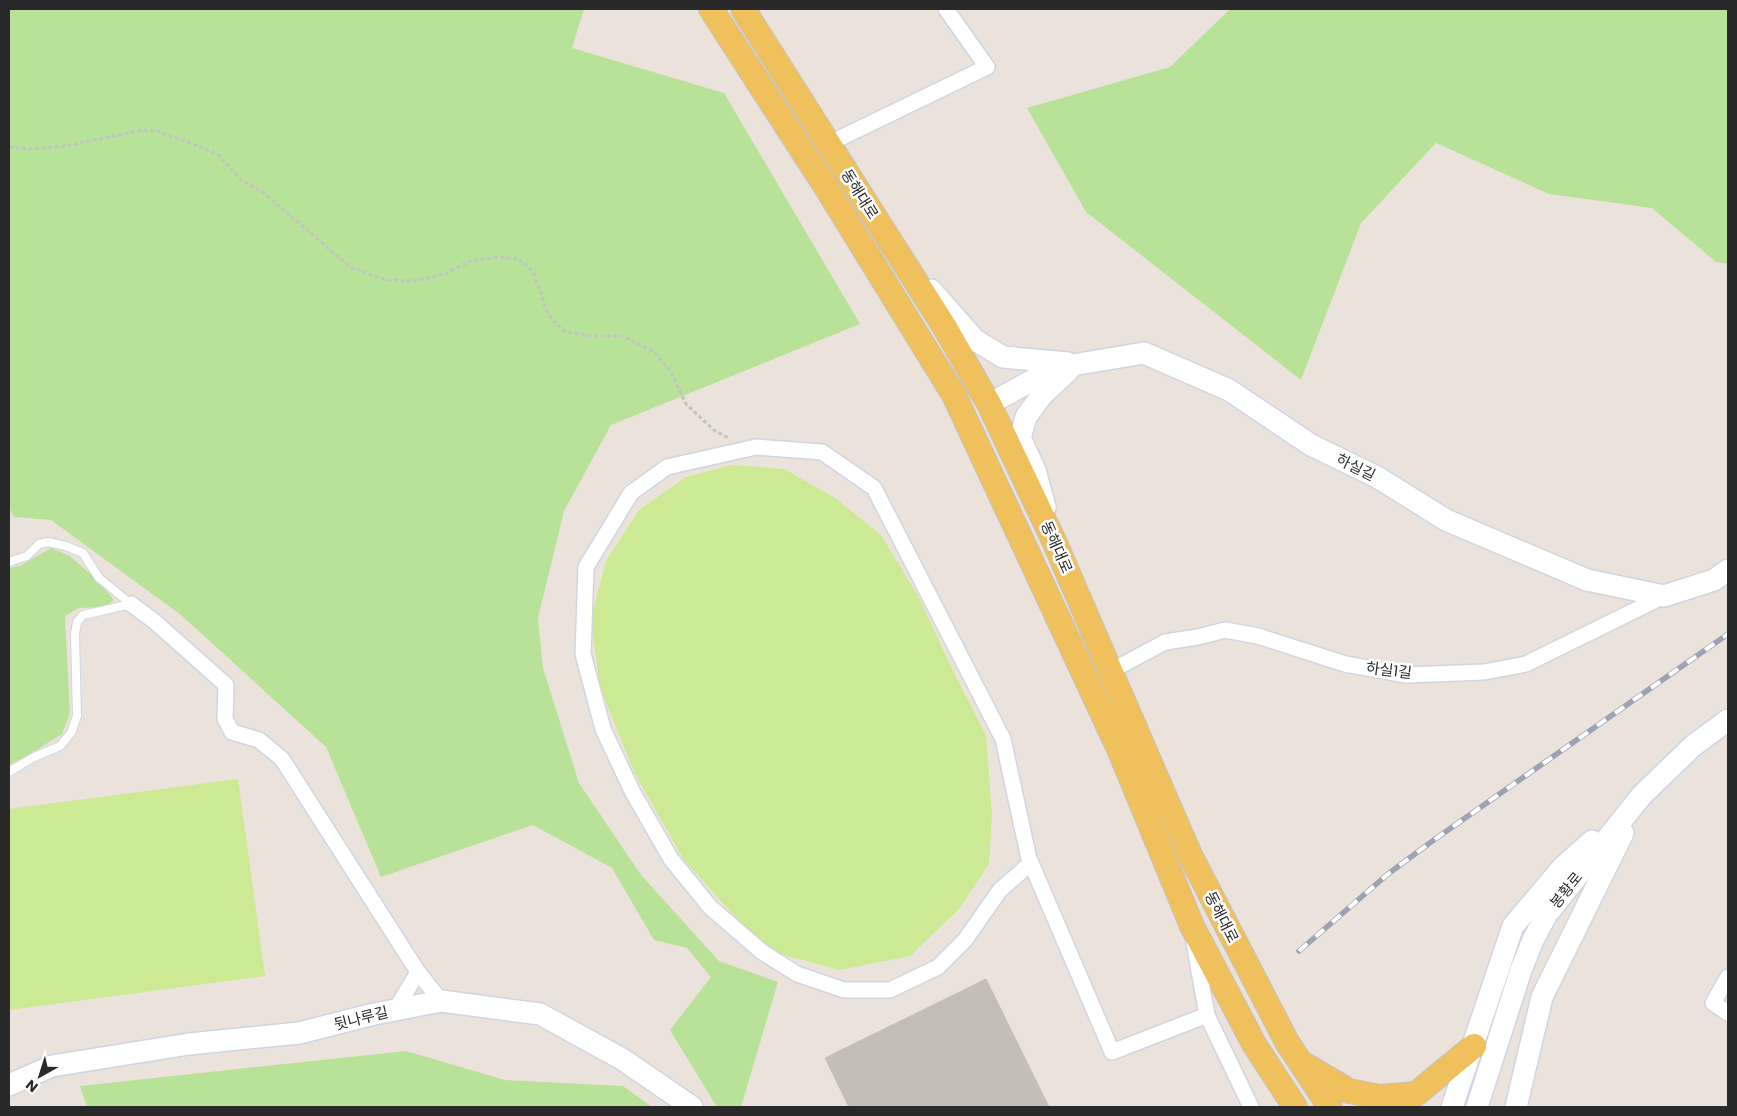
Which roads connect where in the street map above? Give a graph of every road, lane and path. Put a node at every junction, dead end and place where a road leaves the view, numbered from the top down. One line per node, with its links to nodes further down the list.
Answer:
1 (711, 9): 9 (main road, 동해대로)
2 (743, 9): 4 (main road, 동해대로)
3 (946, 9): 4 (street)
4 (828, 144): 6 (main road, 동해대로)
5 (9, 147): 10 (path)
6 (876, 220): 7 (street); 8 (main road, 동해대로)
7 (1075, 364): 8 (street, 하실길); 11 (street); 14 (street, 하실길)
8 (989, 404): 9 (main road); 11 (main road, 동해대로)
9 (966, 417): 21 (main road, 동해대로)
10 (748, 449): 20 (street); 20 (street)
11 (1054, 540): 16 (main road, 동해대로)
12 (9, 562): 15 (lane)
13 (1728, 570): 14 (street, 하실길)
14 (1664, 596): 16 (street, 하실1길)
15 (131, 604): 18 (lane); 22 (street)
16 (1111, 671): 29 (main road, 동해대로)
17 (1728, 720): 19 (street, 봉황로)
18 (9, 772)
19 (1642, 795): 28 (street); 31 (street); 37 (street, 봉황로)
20 (1031, 863): 27 (street)
21 (1192, 926): 27 (street); 34 (main road, 동해대로)
22 (418, 972): 24 (street); 25 (street)
23 (1728, 977): 26 (street)
24 (441, 1001): 25 (street, 뒷나루길); 32 (street, 뒷나루길)
25 (396, 1009): 30 (street, 뒷나루길)
26 (1728, 1013)
27 (1207, 1015): 33 (street)
28 (1474, 1046): 29 (main road); 36 (street)
29 (1299, 1061): 35 (main road, 동해대로)
30 (9, 1085)
31 (1520, 1101)
32 (692, 1107)
33 (1251, 1107)
34 (1295, 1107)
35 (1330, 1107)
36 (1452, 1107)
37 (1477, 1107)

